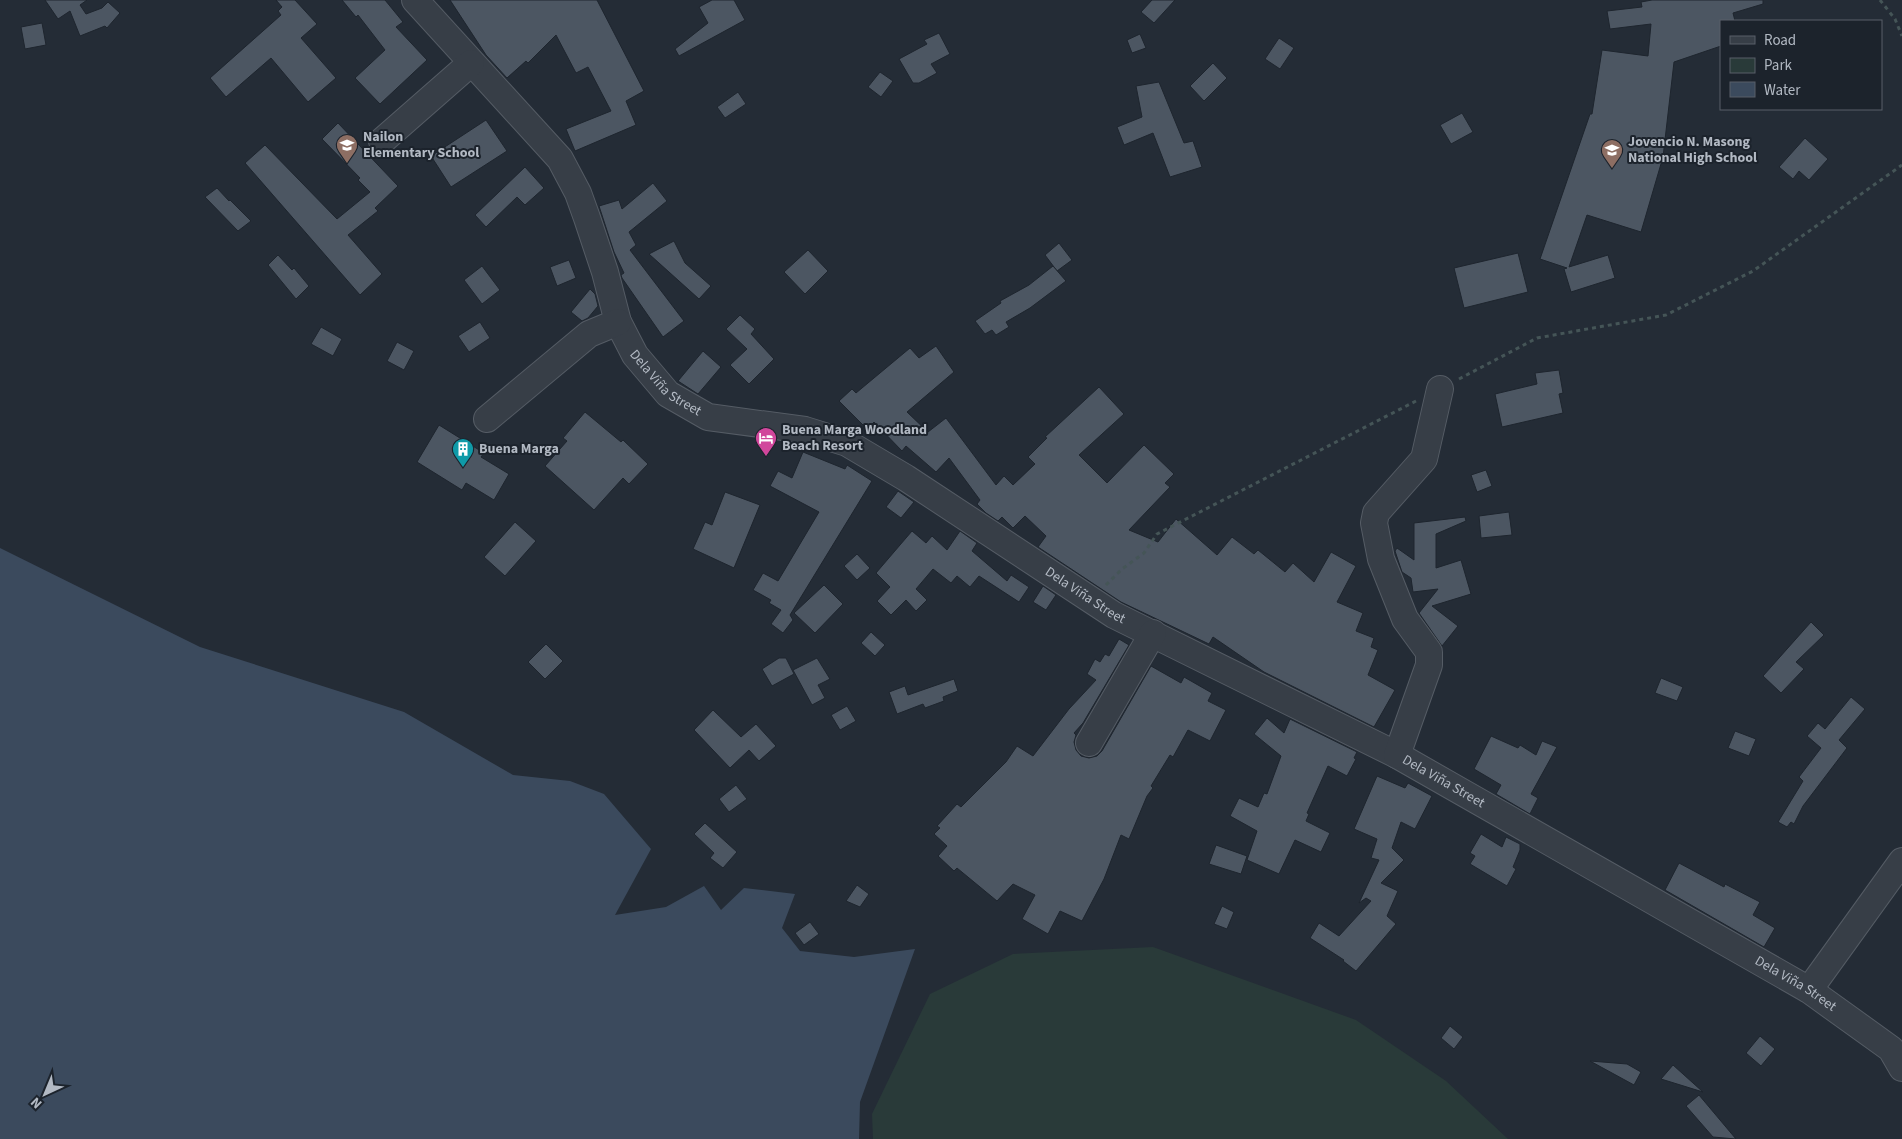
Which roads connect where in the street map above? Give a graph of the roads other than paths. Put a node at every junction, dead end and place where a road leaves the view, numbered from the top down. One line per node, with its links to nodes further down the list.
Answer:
1 (415, 0): 2 (street, Dela Viña Street)
2 (471, 63): 3 (street); 4 (street, Dela Viña Street)
3 (382, 141)
4 (618, 322): 6 (street); 7 (street, Dela Viña Street)
5 (1440, 389): 9 (street)
6 (487, 418)
7 (1153, 633): 8 (street); 9 (street, Dela Viña Street)
8 (1089, 743)
9 (1397, 755): 11 (street, Dela Viña Street)
10 (1902, 860): 11 (street)
11 (1809, 990): 12 (street, Dela Viña Street)
12 (1902, 1068)

